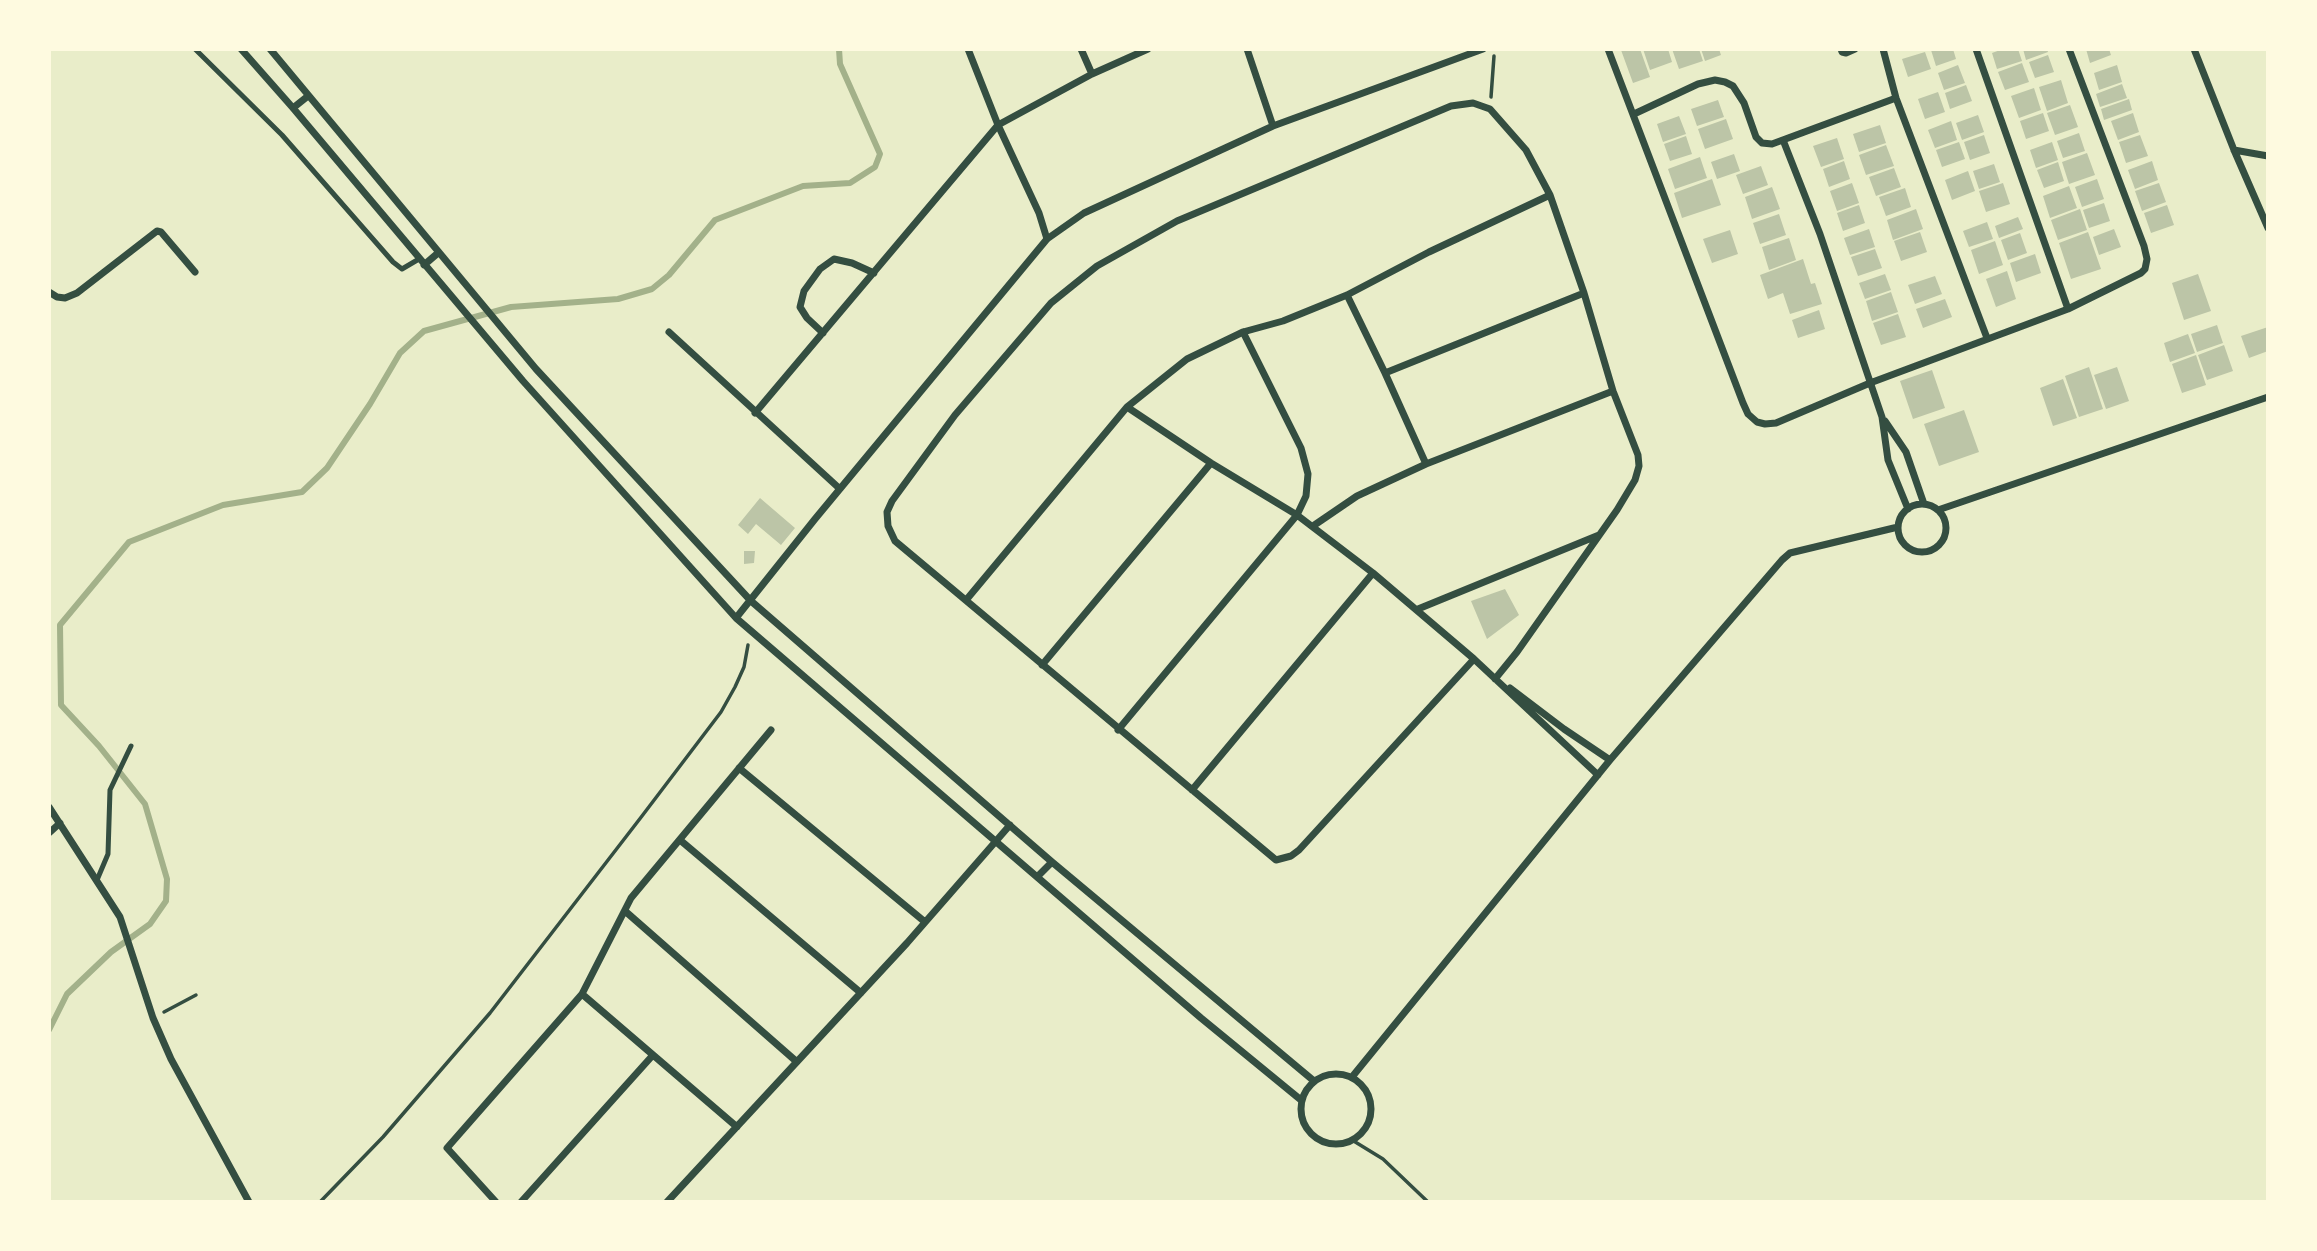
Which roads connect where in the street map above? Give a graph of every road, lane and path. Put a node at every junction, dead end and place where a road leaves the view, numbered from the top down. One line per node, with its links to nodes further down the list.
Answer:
1 (195, 49): 32 (lane)
2 (241, 49): 20 (street)
3 (270, 49): 18 (street)
4 (968, 49): 23 (street)
5 (1082, 49): 17 (street)
6 (1148, 49): 17 (street)
7 (1247, 49): 24 (street)
8 (1483, 49): 24 (street)
9 (1495, 49): 21 (path)
10 (1608, 49): 22 (street)
11 (1841, 49): 12 (street)
12 (1855, 49)
13 (1883, 49): 19 (street)
14 (1976, 49): 38 (street)
15 (2069, 49): 38 (street)
16 (2194, 49): 26 (street)
17 (1092, 74): 23 (street)
18 (309, 96): 20 (street); 31 (street)
19 (1896, 98): 25 (street); 42 (street)
20 (293, 108): 32 (street)
21 (1490, 109): 28 (street); 63 (street)
22 (1634, 114): 25 (street); 46 (street)
23 (998, 125): 30 (street); 34 (street)
24 (1273, 126): 30 (street)
25 (1783, 141): 46 (street)
26 (2234, 150): 27 (street); 29 (street)
27 (2268, 156)
28 (1550, 195): 36 (street); 37 (street)
29 (2268, 228)
30 (1047, 239): 54 (street)
31 (438, 253): 32 (street); 43 (street)
32 (421, 262): 45 (street)
33 (195, 272): 35 (street)
34 (874, 273): 41 (street); 41 (street)
35 (49, 292)
36 (1584, 293): 44 (street); 47 (street)
37 (1347, 295): 40 (street); 44 (street)
38 (2068, 309): 42 (street)
39 (669, 332): 50 (street)
40 (1243, 332): 49 (street); 58 (street)
41 (823, 333): 50 (street)
42 (1986, 338): 46 (street)
43 (536, 369): 45 (street); 64 (street)
44 (1385, 373): 53 (street)
45 (523, 381): 66 (street)
46 (1870, 383): 51 (street)
47 (1614, 391): 53 (street); 61 (street)
48 (2268, 397): 57 (street)
49 (1128, 407): 52 (street); 63 (street)
50 (755, 413): 54 (street)
51 (1882, 417): 55 (street); 56 (street)
52 (1210, 463): 58 (street); 69 (street)
53 (1426, 464): 59 (street)
54 (840, 489): 64 (street)
55 (1924, 504): 56 (street); 57 (street)
56 (1908, 509): 60 (street)
57 (1938, 510): 60 (street)
58 (1297, 516): 59 (street); 72 (street)
59 (1313, 526): 62 (street)
60 (1898, 527): 74 (street)
61 (1599, 535): 65 (street); 70 (street)
62 (1373, 573): 65 (street); 77 (street)
63 (967, 600): 69 (street)
64 (751, 601): 66 (street); 80 (street)
65 (1418, 609): 68 (street)
66 (736, 618): 67 (street)
67 (752, 630): 83 (street); 101 (path)
68 (1474, 659): 70 (street); 77 (street)
69 (1042, 665): 72 (street)
70 (1495, 679): 74 (street); 76 (street)
71 (771, 730): 75 (street)
72 (1118, 730): 77 (street)
73 (131, 746): 86 (lane)
74 (1611, 760): 76 (street)
75 (739, 768): 82 (street); 88 (street)
76 (1598, 775): 95 (street)
77 (1192, 790)
78 (51, 810): 79 (street)
79 (60, 823): 81 (street); 86 (street)
80 (1010, 825): 83 (street); 84 (street)
81 (49, 833)
82 (680, 840): 87 (street); 89 (street)
83 (995, 841): 85 (street); 88 (street)
84 (1052, 862): 85 (street); 96 (street)
85 (1037, 877): 97 (street)
86 (97, 880): 92 (street)
87 (625, 911): 90 (street); 94 (street)
88 (925, 922): 89 (street)
89 (861, 993): 94 (street)
90 (582, 994): 93 (street); 102 (street)
91 (196, 995): 92 (path)
92 (153, 1018): 100 (street)
93 (653, 1055): 98 (street); 103 (street)
94 (797, 1062): 98 (street)
95 (1352, 1077): 96 (street); 99 (street)
96 (1314, 1081): 97 (street)
97 (1301, 1100): 99 (street)
98 (737, 1128): 104 (street)
99 (1352, 1140): 105 (path)
100 (249, 1202)
101 (320, 1202)
102 (496, 1202)
103 (521, 1202)
104 (667, 1202)
105 (1428, 1202)

